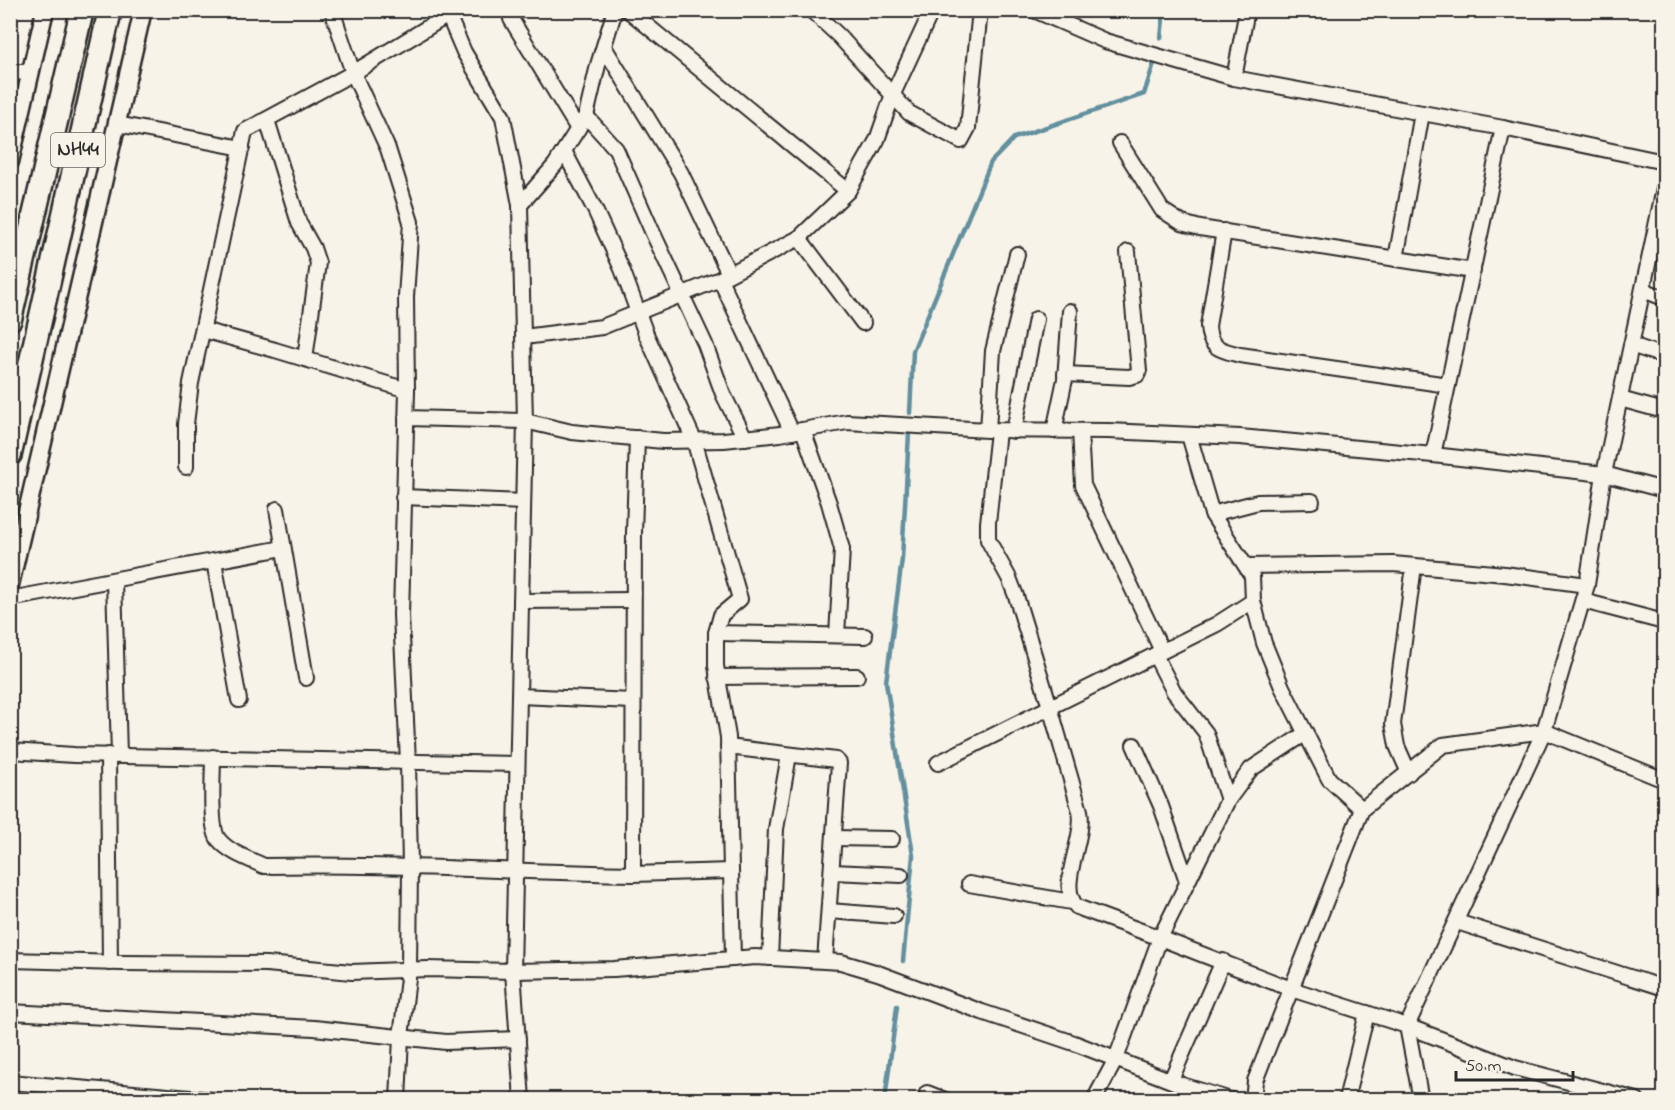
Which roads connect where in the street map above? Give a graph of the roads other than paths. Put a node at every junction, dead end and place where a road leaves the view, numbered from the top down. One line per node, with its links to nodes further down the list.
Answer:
1 (45, 10): 16 (street)
2 (82, 10): 47 (highway, NH44)
3 (110, 10): 71 (highway, NH44)
4 (143, 10): 24 (street)
5 (332, 10): 18 (street)
6 (615, 10): 15 (street)
7 (628, 10): 33 (street)
8 (811, 10): 20 (street)
9 (932, 10): 20 (street)
10 (980, 10): 20 (street)
11 (1034, 10): 19 (street)
12 (1247, 10): 19 (street)
13 (447, 13): 18 (street); 34 (street)
14 (511, 19): 26 (street)
15 (604, 47): 22 (street); 41 (street)
16 (31, 70): 17 (street); 30 (street)
17 (10, 74)
18 (353, 74): 23 (street); 57 (street)
19 (1234, 78): 21 (street)
20 (893, 94): 33 (street)
21 (1422, 113): 25 (street); 39 (street)
22 (586, 116): 26 (street); 43 (street)
23 (267, 120): 28 (street); 54 (street)
24 (117, 123): 28 (street); 86 (street)
25 (1503, 128): 31 (street); 40 (street)
26 (578, 129): 29 (street)
27 (1120, 143): 35 (street)
28 (242, 148): 50 (street)
29 (564, 151): 34 (street); 46 (street)
30 (10, 162)
31 (1665, 162)
32 (1665, 188): 42 (street)
33 (848, 191): 36 (street)
34 (520, 205): 51 (street)
35 (1224, 231): 39 (street); 56 (street)
36 (799, 238): 41 (street); 49 (street)
37 (1128, 252): 55 (street)
38 (1017, 254): 63 (street)
39 (1396, 259): 40 (street)
40 (1473, 271): 56 (street)
41 (724, 277): 43 (street); 62 (street)
42 (1643, 290): 44 (street); 52 (street)
43 (682, 295): 46 (street); 69 (street)
44 (1665, 298)
45 (1070, 311): 55 (street)
46 (638, 312): 51 (street); 70 (street)
47 (10, 319)
48 (1036, 319): 64 (street)
49 (863, 322)
50 (202, 330): 54 (street); 73 (street)
51 (524, 337): 61 (street)
52 (1631, 345): 53 (street); 58 (street)
53 (1665, 356)
54 (305, 359): 57 (street)
55 (1065, 374): 65 (street)
56 (1448, 385): 72 (street)
57 (407, 390): 60 (street)
58 (1620, 399): 59 (street); 74 (street)
59 (1665, 411)
60 (406, 418): 61 (street); 76 (street)
61 (525, 421): 68 (street); 78 (street)
62 (797, 431): 63 (street); 69 (street); 95 (street)
63 (993, 431): 64 (street); 104 (street)
64 (1014, 431): 65 (street)
65 (1054, 431): 66 (street)
66 (1080, 432): 67 (street); 97 (street)
67 (1189, 435): 72 (street); 80 (street)
68 (637, 438): 70 (street); 89 (street)
69 (745, 438): 70 (street)
70 (694, 440): 94 (street)
71 (10, 454)
72 (1433, 455): 74 (street)
73 (186, 467)
74 (1604, 474): 75 (street); 87 (street)
75 (1665, 490)
76 (403, 497): 78 (street); 113 (street)
77 (1312, 501): 80 (street)
78 (523, 502): 90 (street)
79 (277, 509): 81 (street)
80 (1212, 514): 83 (street)
81 (284, 548): 82 (street); 100 (street)
82 (214, 561): 85 (street); 102 (street)
83 (1247, 566): 84 (street); 91 (street)
84 (1414, 566): 87 (street); 116 (street)
85 (114, 580): 88 (street); 110 (street)
86 (10, 585)
87 (1587, 585): 92 (street)
88 (10, 599)
89 (633, 600): 90 (street); 103 (street)
90 (521, 601): 101 (street)
91 (1253, 601): 97 (street); 106 (street)
92 (1583, 601): 93 (street); 105 (street)
93 (1665, 622)
94 (716, 633): 95 (street); 99 (street)
95 (837, 635): 96 (street)
96 (865, 636)
97 (1158, 653): 104 (street); 118 (street)
98 (857, 676): 99 (street)
99 (717, 677): 108 (street)
100 (306, 678)
101 (519, 696): 103 (street); 115 (street)
102 (239, 700)
103 (633, 701): 126 (street)
104 (1050, 707): 114 (street); 130 (street)
105 (1544, 731): 116 (street); 117 (street); 133 (street)
106 (1306, 733): 118 (street); 119 (street)
107 (1134, 745): 128 (street)
108 (728, 747): 111 (street); 123 (street)
109 (10, 751): 110 (street)
110 (113, 755): 112 (street); 140 (street)
111 (789, 755): 120 (street); 135 (street)
112 (213, 756): 113 (street); 122 (street)
113 (408, 762): 115 (street); 122 (street)
114 (938, 763)
115 (517, 764): 124 (street)
116 (1409, 772): 119 (street)
117 (1665, 780)
118 (1228, 800): 128 (street)
119 (1362, 809): 144 (street)
120 (834, 838): 121 (street); 125 (street)
121 (892, 839)
122 (410, 867): 124 (street); 141 (street)
123 (731, 871): 126 (street); 136 (street)
124 (515, 872): 126 (street); 142 (street)
125 (832, 872): 127 (street); 131 (street)
126 (633, 874)
127 (901, 875)
128 (1187, 881): 134 (street)
129 (969, 884): 130 (street)
130 (1071, 902): 134 (street)
131 (829, 911): 132 (street); 138 (street)
132 (894, 916)
133 (1457, 922): 143 (street); 147 (street)
134 (1160, 938): 139 (street); 150 (street)
135 (770, 958): 136 (street); 138 (street)
136 (733, 959): 142 (street)
137 (10, 960): 140 (street)
138 (825, 961): 150 (street)
139 (1223, 962): 144 (street); 151 (street)
140 (110, 963): 141 (street)
141 (409, 970): 142 (street); 148 (street)
142 (513, 970): 149 (street)
143 (1665, 988)
144 (1291, 989): 146 (street); 160 (street)
145 (10, 1012): 148 (street)
146 (1368, 1013): 147 (street); 161 (street)
147 (1407, 1026): 162 (street); 163 (street)
148 (401, 1037): 149 (street); 155 (street)
149 (518, 1039): 156 (street)
150 (1116, 1059): 151 (street); 158 (street)
151 (1171, 1080): 159 (street)
152 (10, 1082): 154 (street)
153 (927, 1093): 157 (street)
154 (213, 1100)
155 (398, 1100)
156 (522, 1100)
157 (945, 1100)
158 (1094, 1100)
159 (1231, 1100)
160 (1253, 1100)
161 (1346, 1100)
162 (1421, 1100)
163 (1637, 1100)

